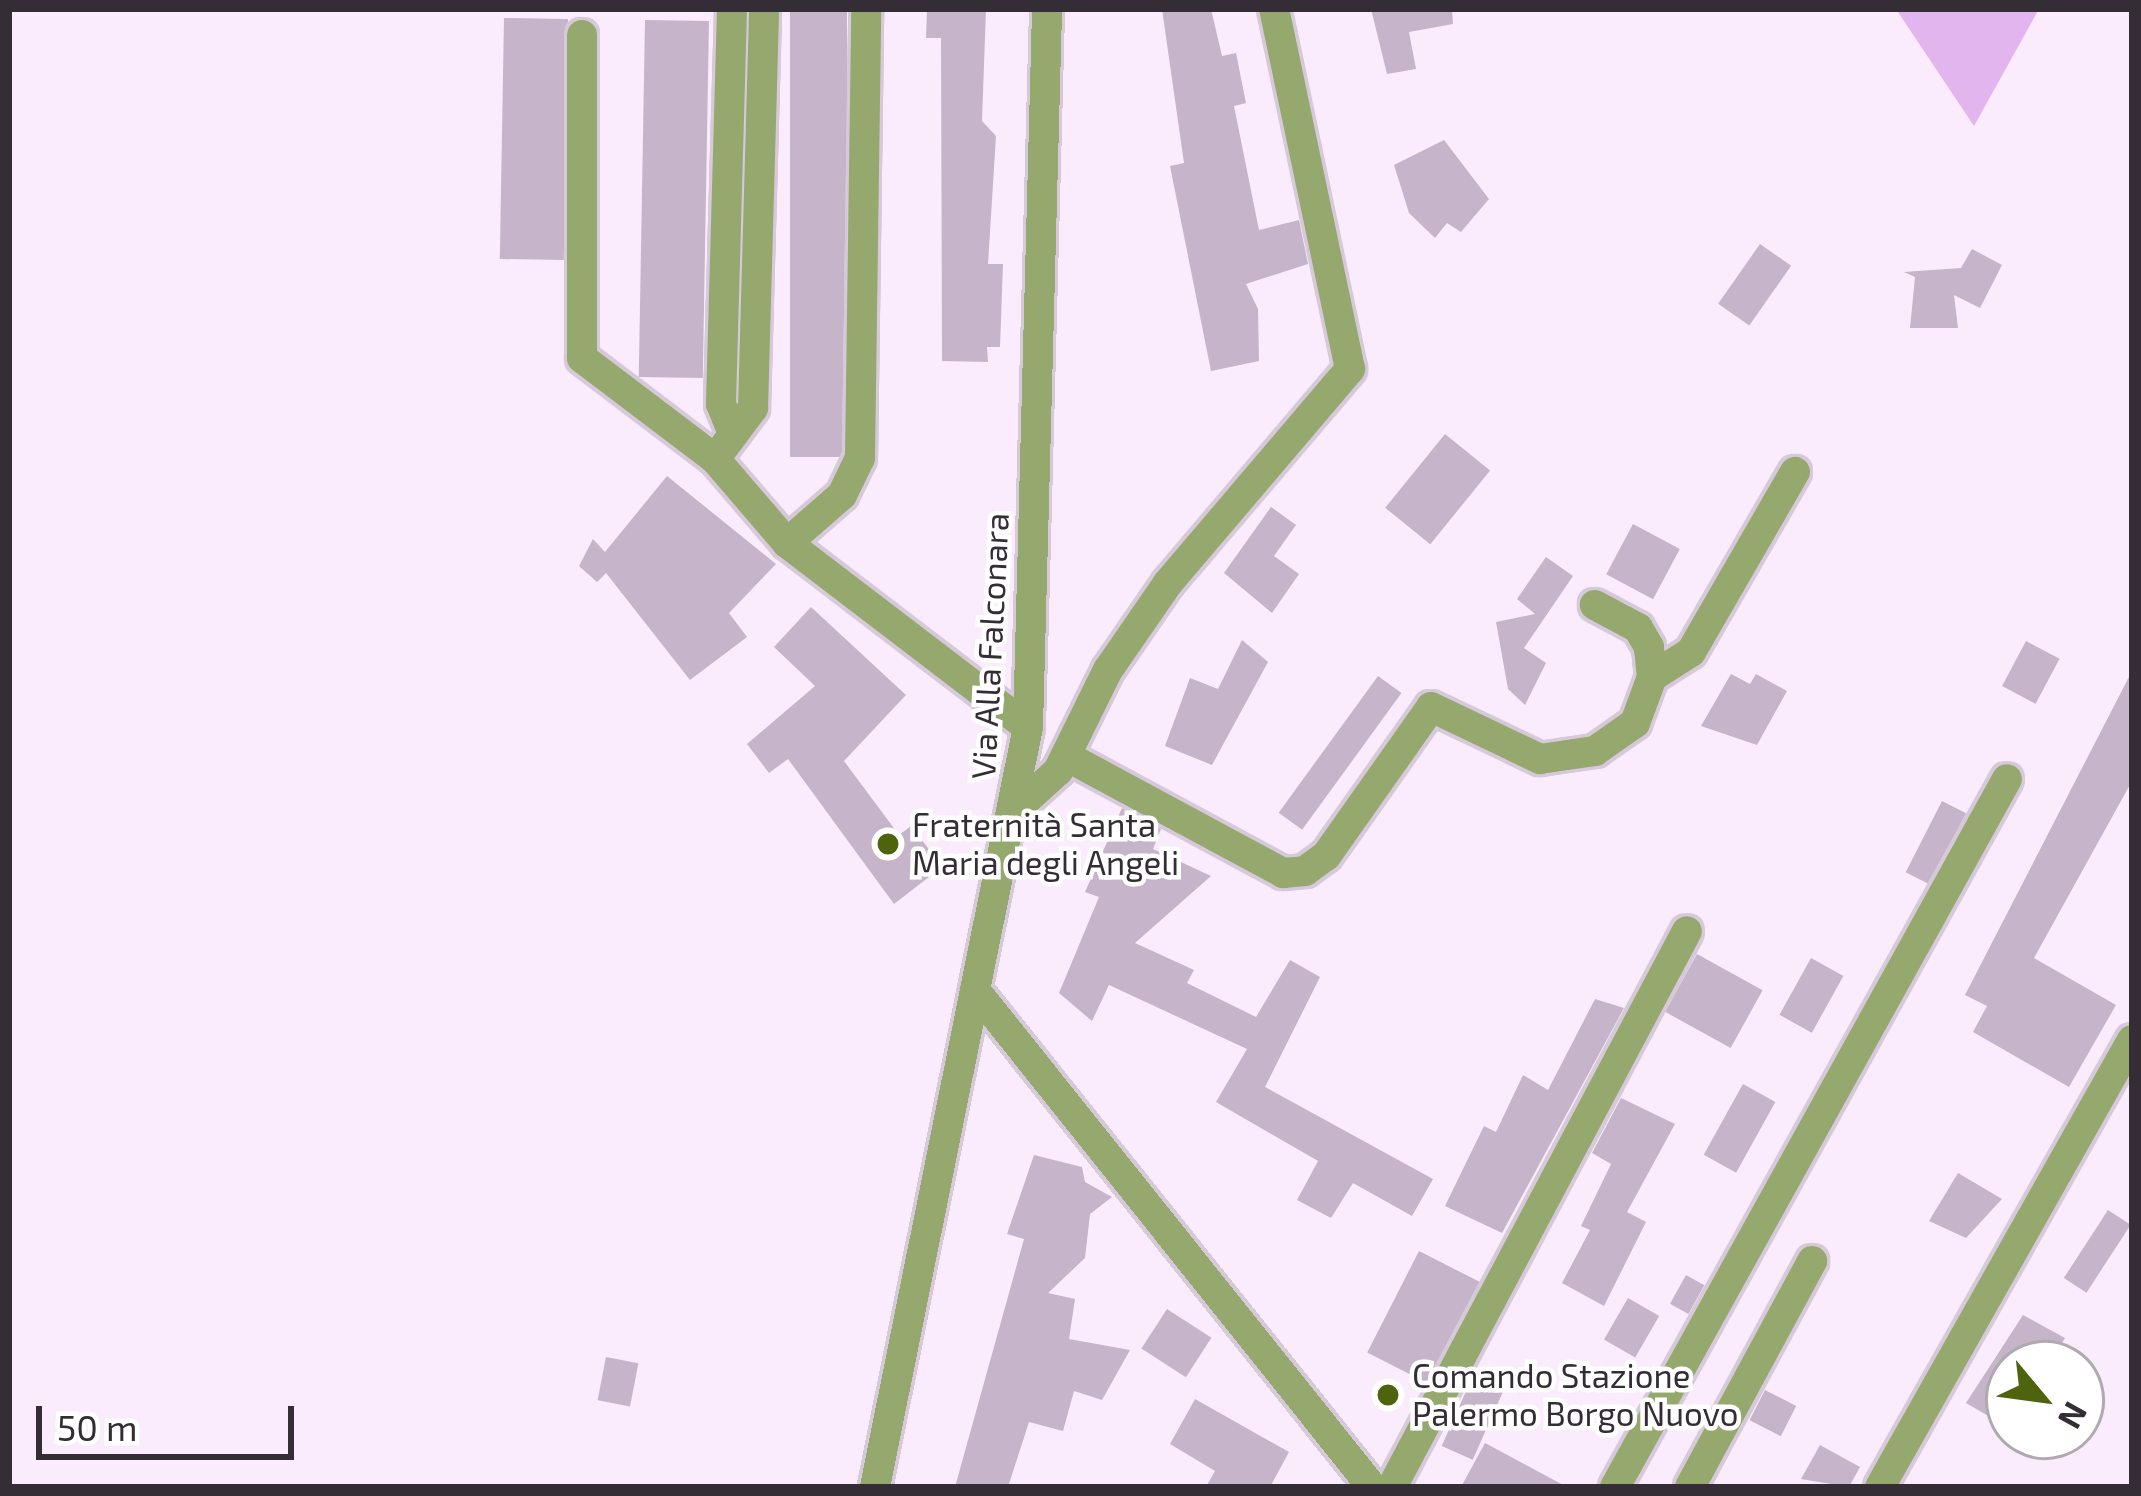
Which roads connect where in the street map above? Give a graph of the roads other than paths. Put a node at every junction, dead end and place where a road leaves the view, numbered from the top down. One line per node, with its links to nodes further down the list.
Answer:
1 (732, 9): 7 (street)
2 (764, 9): 7 (street)
3 (866, 9): 10 (street)
4 (1047, 9): 13 (street, Via Alla Falconara)
5 (1274, 9): 14 (street)
6 (581, 35): 8 (street)
7 (733, 434): 8 (street)
8 (715, 460): 10 (street)
9 (1795, 472): 12 (street)
10 (788, 543): 13 (street)
11 (1595, 605): 12 (street)
12 (1652, 677): 14 (street)
13 (1028, 727): 16 (street, Via Alla Falconara)
14 (1066, 756): 16 (street)
15 (2007, 779): 24 (street)
16 (1018, 807): 18 (street, Via Alla Falconara)
17 (1688, 931): 23 (street)
18 (975, 990): 21 (street, Via Alla Falconara); 22 (street)
19 (2132, 1040): 26 (street)
20 (1812, 1261): 25 (street)
21 (875, 1487)
22 (1372, 1487)
23 (1392, 1487)
24 (1615, 1487)
25 (1690, 1487)
26 (1880, 1487)

